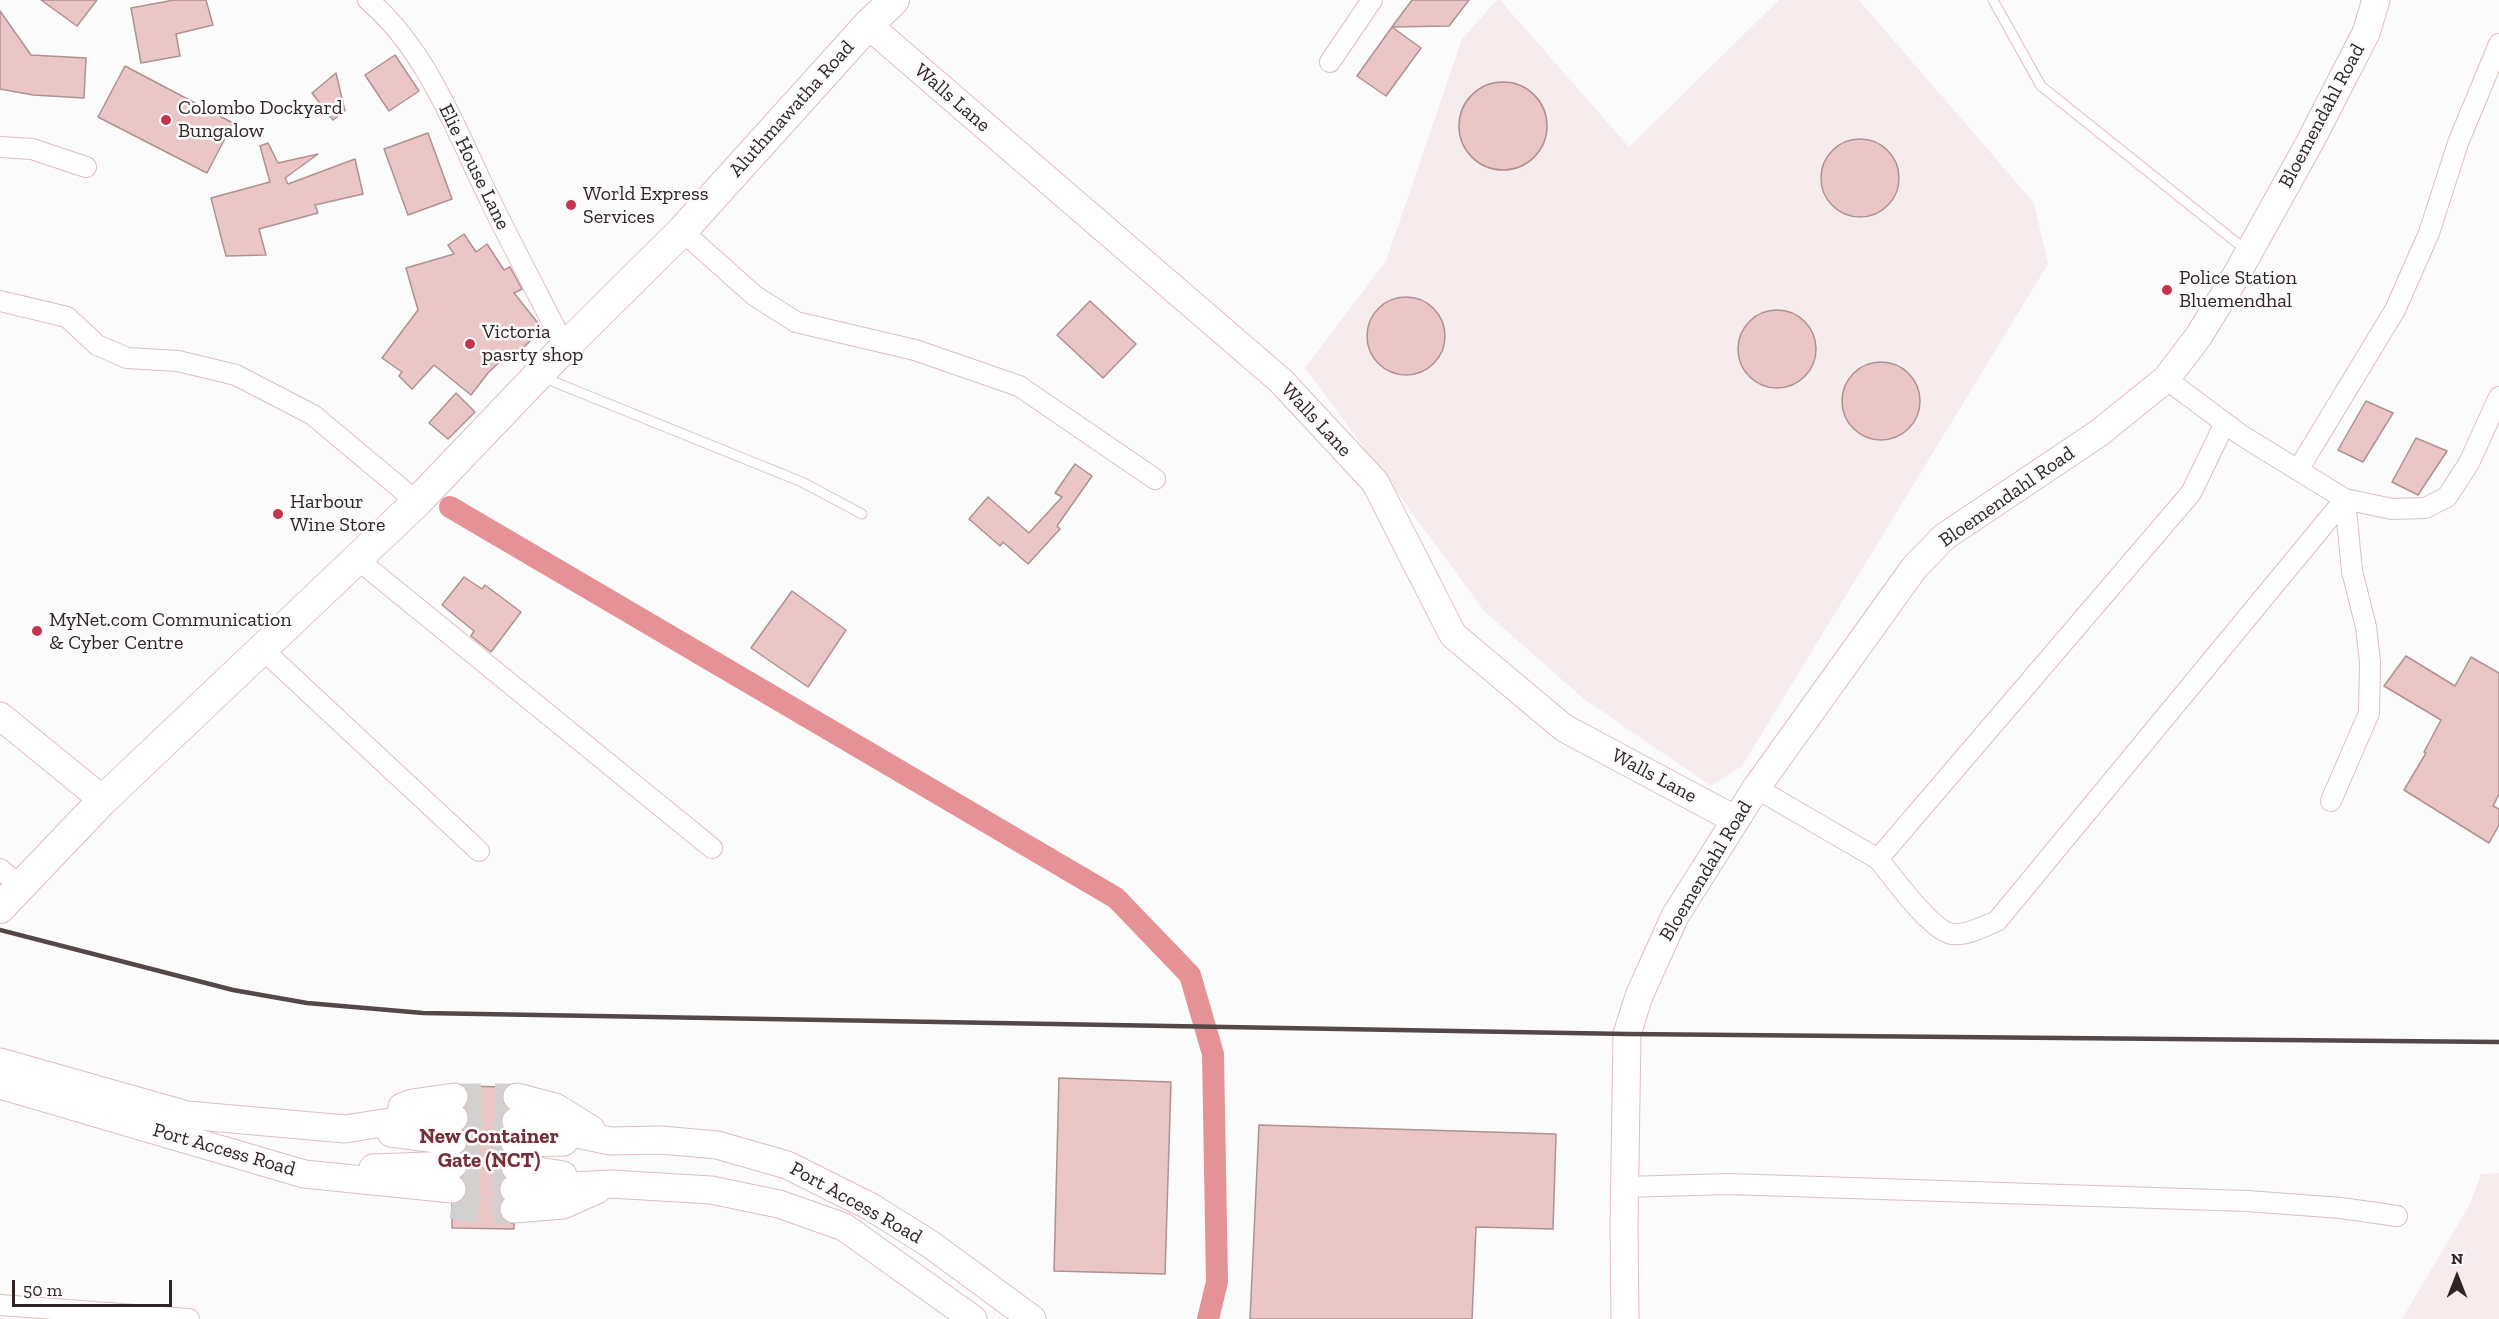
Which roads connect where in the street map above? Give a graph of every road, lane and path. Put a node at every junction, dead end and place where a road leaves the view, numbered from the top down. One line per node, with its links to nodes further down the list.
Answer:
1 (368, 0): 14 (street, Elie House Lane)
2 (894, 0): 6 (main road, Aluthmawatha Road)
3 (1372, 0): 8 (street)
4 (1993, 0): 12 (lane)
5 (2376, 0): 12 (main road, Bloemendahl Road)
6 (868, 25): 11 (main road, Aluthmawatha Road); 30 (main road, Walls Lane)
7 (2499, 44): 19 (street)
8 (1330, 62)
9 (0, 147): 10 (street)
10 (86, 167)
11 (682, 231): 14 (main road, Aluthmawatha Road); 20 (street)
12 (2249, 253): 16 (main road, Bloemendahl Road)
13 (0, 301): 22 (street)
14 (565, 346): 15 (main road, Aluthmawatha Road)
15 (537, 375): 22 (main road, Aluthmawatha Road); 23 (lane)
16 (2166, 379): 18 (street); 27 (main road, Bloemendahl Road)
17 (2499, 397): 21 (street)
18 (2225, 423): 19 (street); 33 (street)
19 (2298, 470): 21 (street)
20 (1155, 480)
21 (2345, 499): 29 (street); 33 (street)
22 (417, 502): 24 (main road, Aluthmawatha Road)
23 (862, 514)
24 (357, 559): 25 (main road, Aluthmawatha Road); 31 (street)
25 (261, 648): 28 (main road, Aluthmawatha Road); 32 (street)
26 (0, 716): 28 (main road)
27 (1756, 788): 30 (main road, Bloemendahl Road); 33 (street)
28 (103, 800): 34 (main road, Aluthmawatha Road)
29 (2331, 801)
30 (1736, 820): 43 (main road, Bloemendahl Road)
31 (712, 848)
32 (479, 851)
33 (1878, 859)
34 (5, 893)
35 (0, 1062): 37 (main road, Port Access Road)
36 (0, 1085): 41 (main road, Port Access Road)
37 (345, 1129): 39 (main road, Port Access Road); 39 (main road)
38 (610, 1141): 40 (main road, Port Access Road); 40 (main road); 48 (main road, Port Access Road)
39 (453, 1153): 41 (main road, Port Access Road); 41 (main road)
40 (515, 1154): 42 (main road, Port Access Road); 42 (main road)
41 (304, 1173)
42 (612, 1184): 47 (main road, Port Access Road)
43 (1625, 1187): 44 (street); 49 (main road, Bloemendahl Road)
44 (2397, 1216)
45 (0, 1305): 46 (street)
46 (189, 1319)
47 (973, 1319)
48 (1032, 1319)
49 (1625, 1319)

